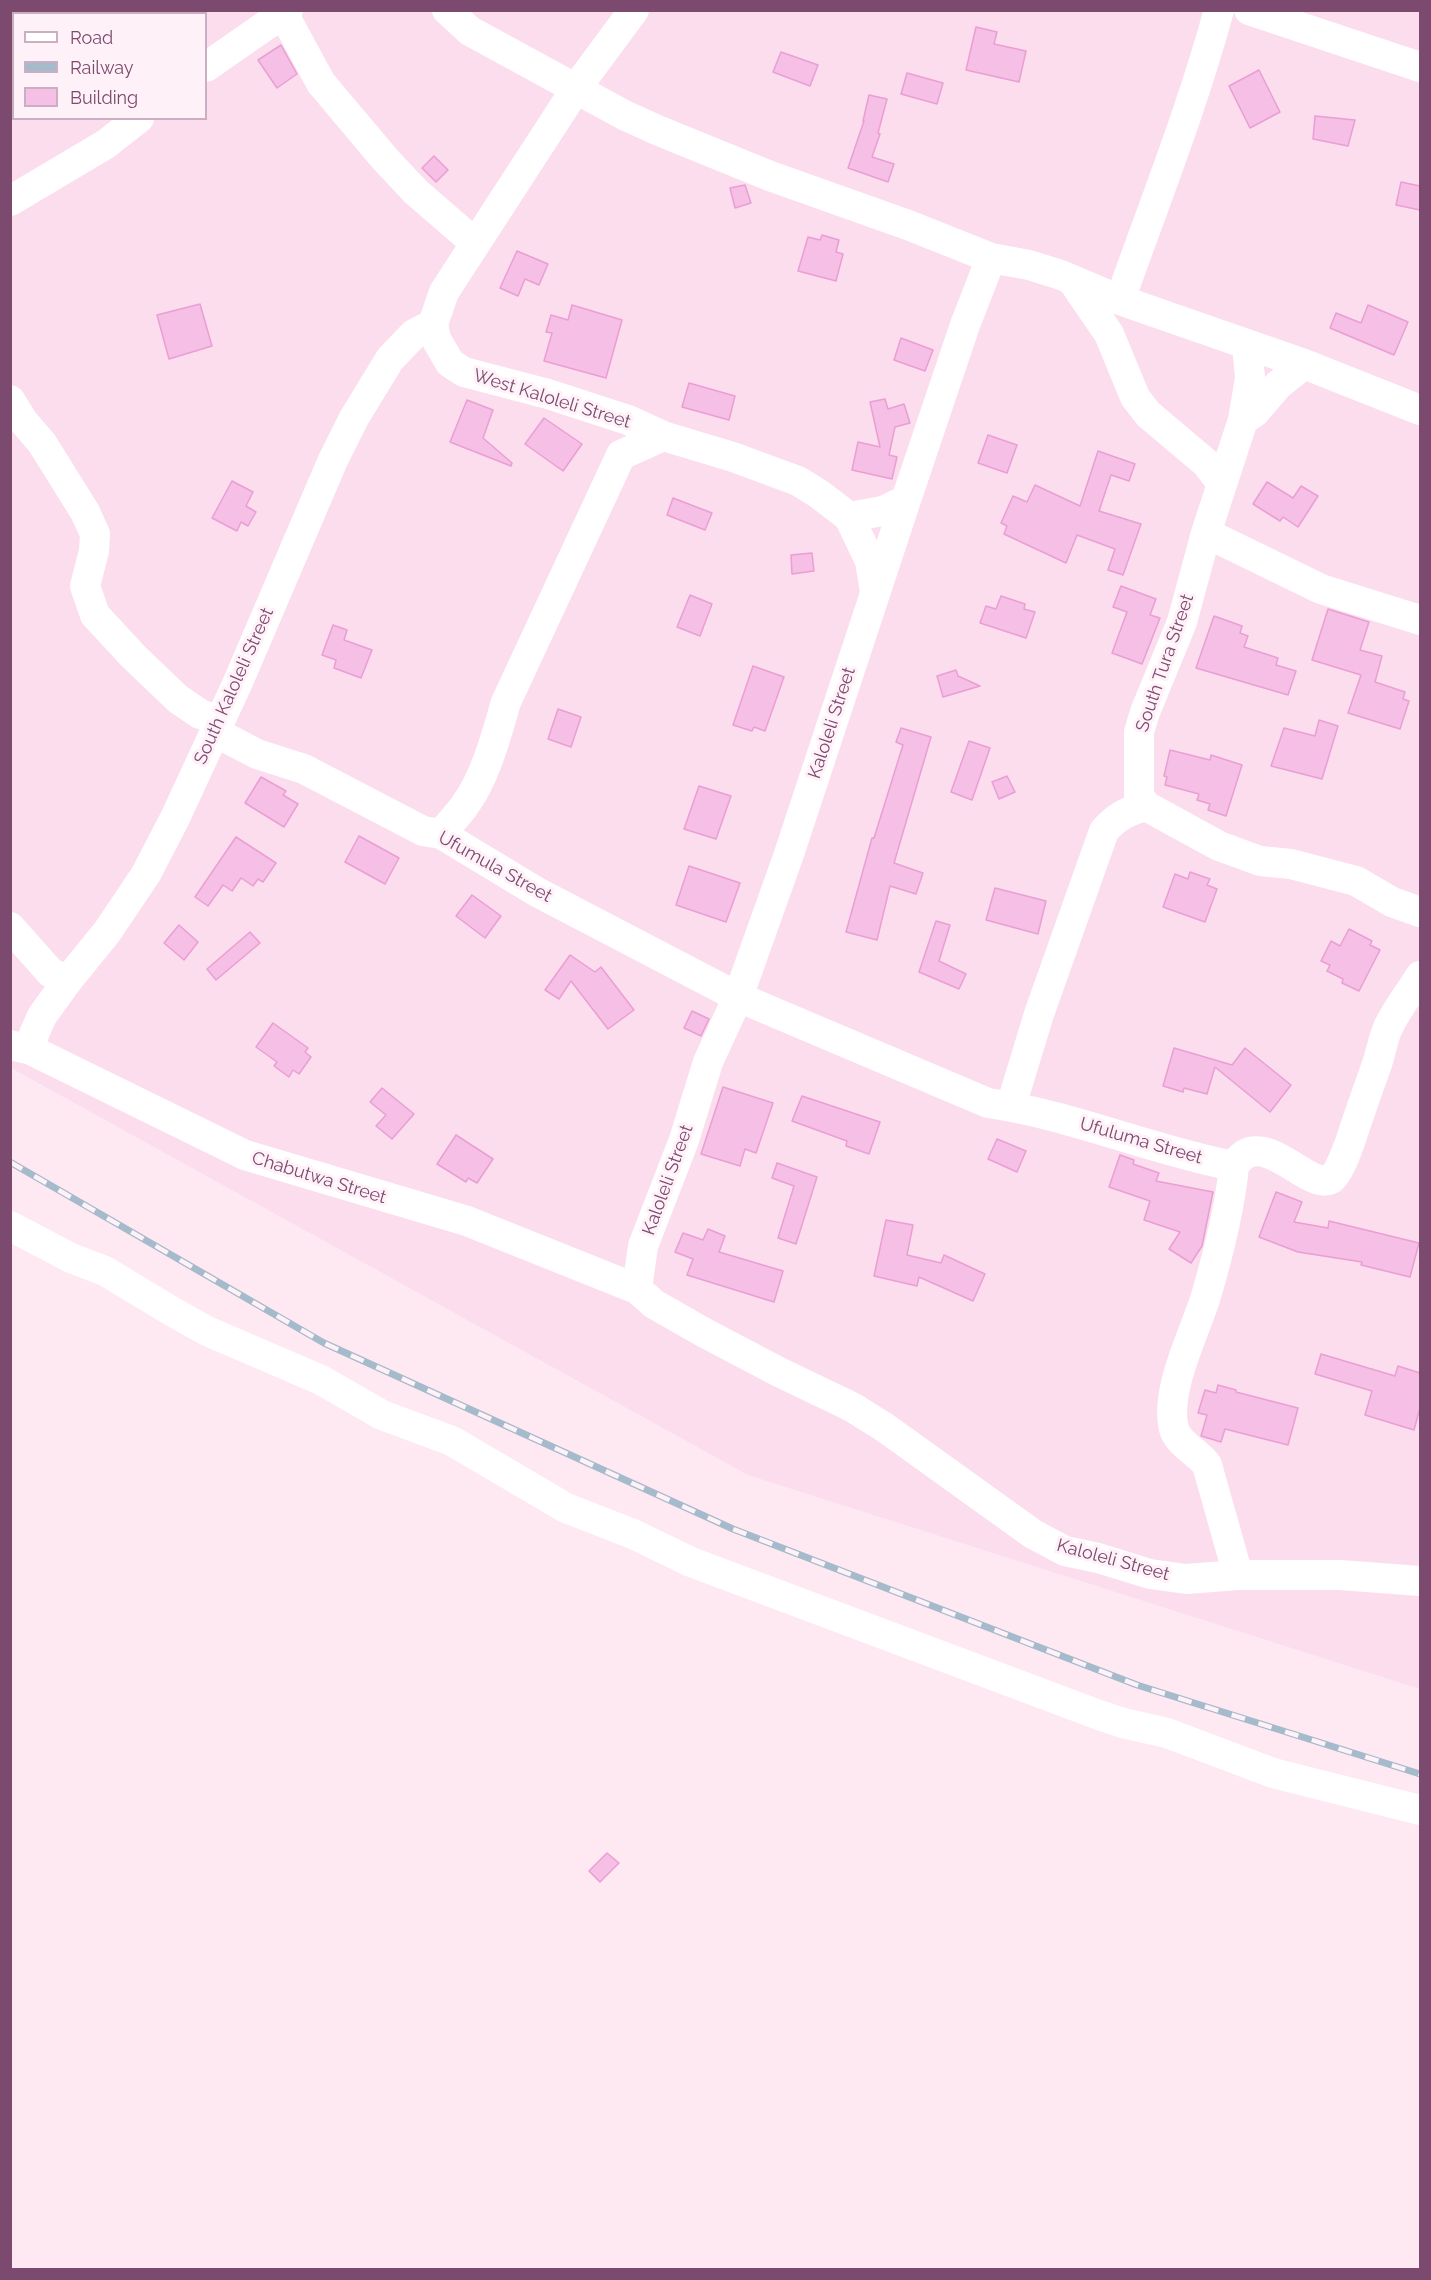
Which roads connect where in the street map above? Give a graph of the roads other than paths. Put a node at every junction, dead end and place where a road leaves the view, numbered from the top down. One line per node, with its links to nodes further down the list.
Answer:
1 (447, 10): 8 (street)
2 (633, 10): 8 (street)
3 (1219, 10): 14 (street)
4 (1249, 10): 7 (street)
5 (286, 13): 6 (street); 11 (street)
6 (207, 66)
7 (1420, 67)
8 (577, 87): 11 (street); 12 (street)
9 (136, 120): 10 (street)
10 (10, 201)
11 (476, 243): 15 (street)
12 (991, 258): 13 (street); 25 (street, Kaloleli Street)
13 (1072, 280): 14 (street); 24 (street)
14 (1120, 300): 16 (street)
15 (433, 324): 20 (street, West Kaloleli Street); 30 (street, South Kaloleli Street)
16 (1247, 345): 17 (street); 21 (street)
17 (1304, 364): 19 (street); 21 (street, South Tura Street)
18 (10, 400): 30 (street, Ufumula Street)
19 (1420, 410)
20 (599, 411): 22 (street, West Kaloleli Street); 23 (street)
21 (1243, 420): 24 (street, South Tura Street)
22 (663, 436): 23 (street); 26 (street, West Kaloleli Street)
23 (621, 454): 32 (street)
24 (1222, 484): 27 (street, South Tura Street)
25 (906, 500): 26 (street); 28 (street, Kaloleli Street)
26 (849, 517): 28 (street)
27 (1206, 533): 29 (street); 31 (street, South Tura Street)
28 (875, 592): 37 (street, Kaloleli Street)
29 (1420, 620)
30 (218, 726): 32 (street, Ufumula Street); 36 (street, South Kaloleli Street)
31 (1146, 806): 33 (street); 39 (street)
32 (441, 834): 37 (street, Ufumula Street)
33 (1420, 912)
34 (10, 927): 36 (street)
35 (1420, 976): 40 (street)
36 (68, 980): 38 (street, South Kaloleli Street)
37 (738, 997): 39 (street, Ufuluma Street); 42 (street, Kaloleli Street)
38 (21, 1047): 42 (street, Chabutwa Street)
39 (1011, 1107): 40 (street, Ufuluma Street)
40 (1234, 1166): 43 (street)
41 (10, 1226): 45 (street)
42 (637, 1289): 43 (street, Kaloleli Street)
43 (1238, 1575): 44 (street, Kaloleli Street)
44 (1420, 1581)
45 (1420, 1810)

